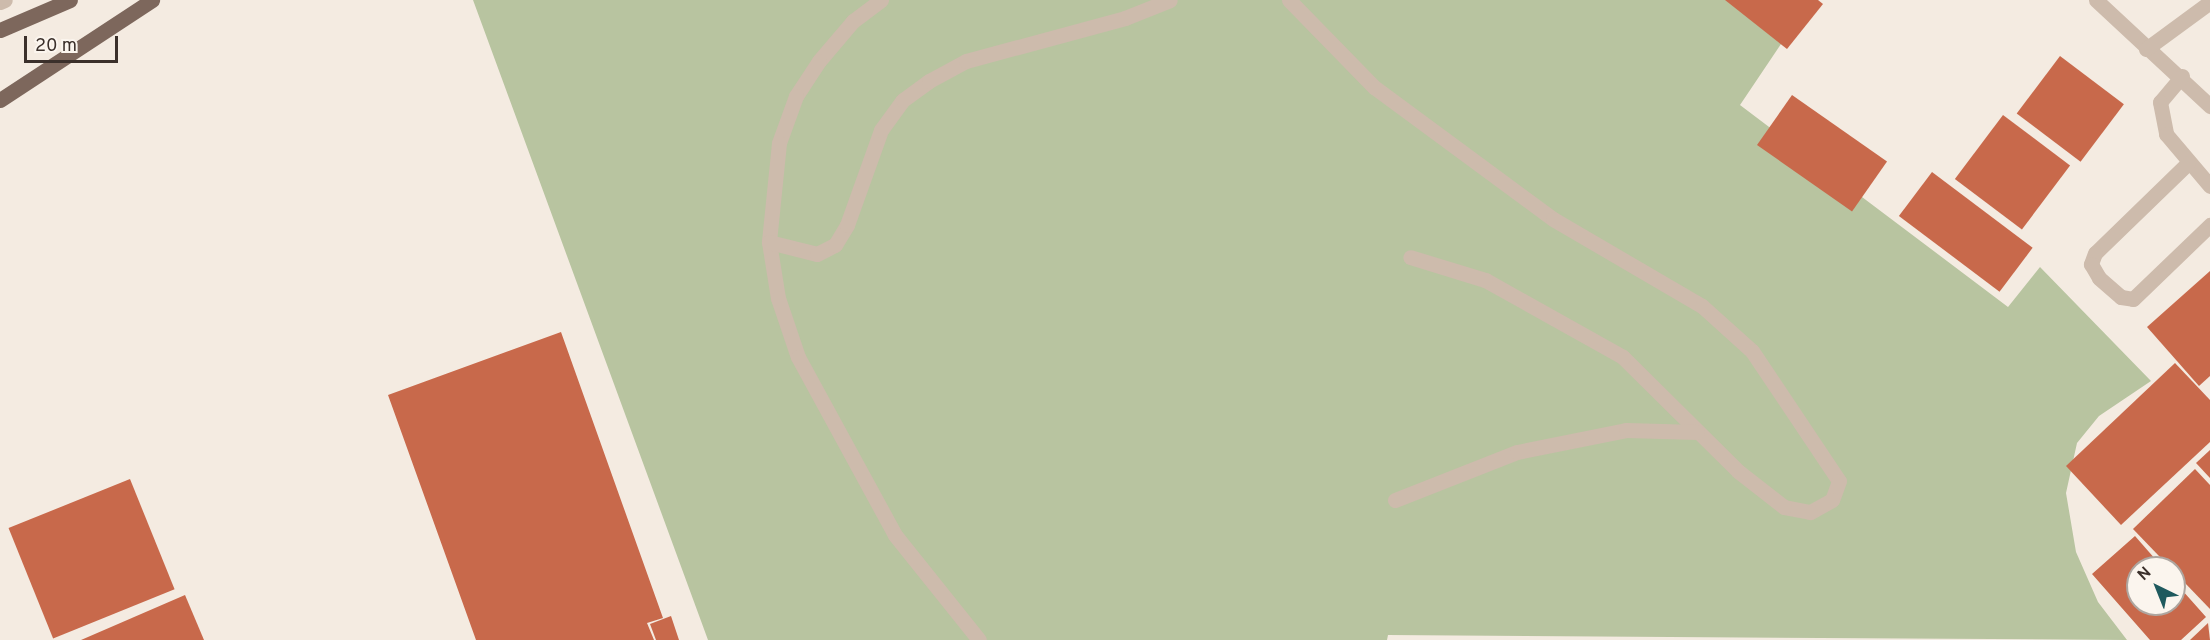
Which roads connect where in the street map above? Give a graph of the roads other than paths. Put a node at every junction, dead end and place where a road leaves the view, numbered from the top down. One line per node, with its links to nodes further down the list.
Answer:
1 (5, 0): 8 (lane)
2 (70, 0): 10 (main road)
3 (152, 0): 13 (main road)
4 (881, 0): 18 (lane)
5 (1170, 0): 18 (lane)
6 (1289, 0): 20 (lane)
7 (2096, 0): 11 (lane)
8 (0, 2)
9 (2210, 2): 11 (lane)
10 (0, 30)
11 (2146, 49): 12 (lane)
12 (2182, 76): 14 (lane); 15 (lane)
13 (0, 100)
14 (2210, 106)
15 (2188, 163): 16 (lane); 17 (lane)
16 (2210, 186)
17 (2210, 225)
18 (769, 242): 22 (lane)
19 (1410, 257): 20 (lane)
20 (1697, 432): 21 (lane)
21 (1395, 500)
22 (979, 640)

